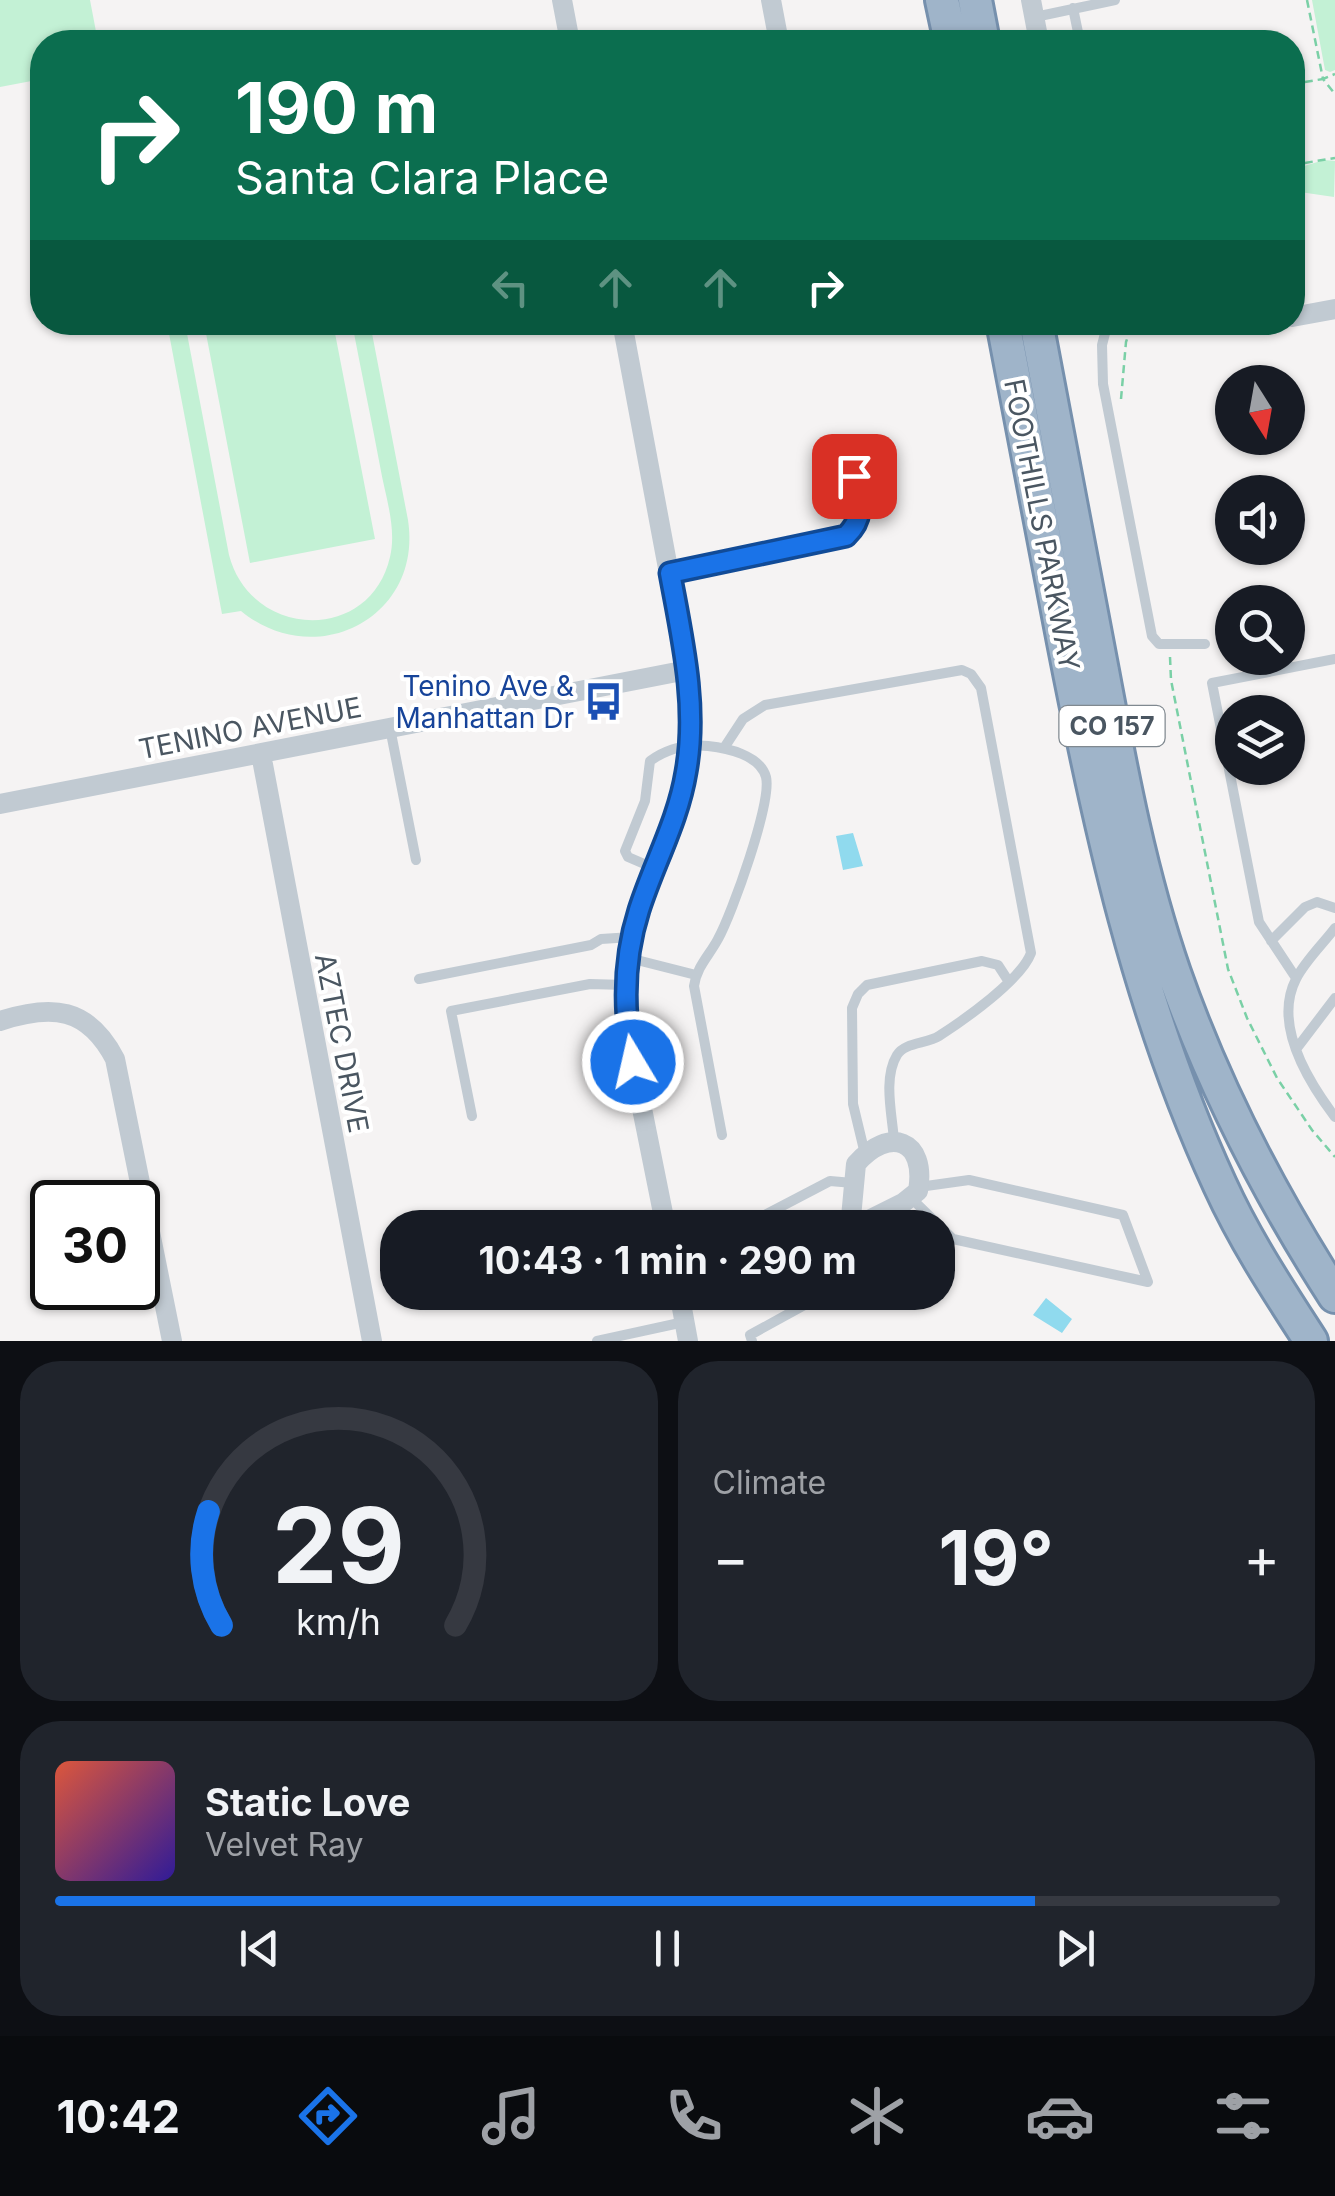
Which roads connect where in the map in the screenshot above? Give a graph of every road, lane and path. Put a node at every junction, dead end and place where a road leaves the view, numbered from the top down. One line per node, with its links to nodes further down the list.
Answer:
1 (562, 0): 9 (street)
2 (771, 0): 10 (street)
3 (942, 0): 11 (highway)
4 (975, 0): 12 (highway)
5 (1116, 0): 8 (lane)
6 (1307, 0): 15 (path)
7 (1032, 8): 8 (lane)
8 (1073, 8): 13 (lane)
9 (568, 30)
10 (777, 30)
11 (948, 30)
12 (981, 30)
13 (1078, 30)
14 (1335, 74): 15 (path)
15 (1322, 79): 16 (path); 17 (path)
16 (1305, 82)
17 (1335, 94)
18 (1335, 158): 19 (path)
19 (1305, 163)
20 (1335, 310): 21 (street)
21 (1305, 315)
22 (624, 335): 29 (street)
23 (1006, 335): 72 (highway, FOOTHILLS PARKWAY / CO 157)
24 (1038, 335): 65 (highway, FOOTHILLS PARKWAY / CO 157)
25 (1105, 335): 30 (lane)
26 (1128, 335): 27 (path)
27 (1120, 406)
28 (854, 476): 29 (street)
29 (670, 573): 33 (street)
30 (1168, 644): 31 (lane); 58 (path)
31 (1206, 644)
32 (1335, 659): 43 (lane)
33 (688, 670): 34 (street, TENINO AVENUE); 35 (street)
34 (390, 728): 37 (street, TENINO AVENUE); 39 (lane)
35 (689, 744): 36 (lane); 40 (street); 40 (lane)
36 (724, 748): 45 (lane); 48 (lane)
37 (261, 754): 38 (street, TENINO AVENUE); 69 (street, AZTEC DRIVE)
38 (0, 804)
39 (416, 860)
40 (656, 869): 44 (street)
41 (1335, 908): 43 (lane)
42 (1335, 928): 46 (lane)
43 (1271, 941): 46 (lane)
44 (630, 947): 45 (lane); 47 (lane); 49 (street)
45 (696, 975): 55 (lane)
46 (1296, 978): 52 (lane)
47 (419, 979)
48 (1009, 982): 56 (lane); 57 (lane)
49 (626, 985): 53 (lane); 61 (street)
50 (1335, 998): 52 (lane)
51 (0, 1021): 68 (street)
52 (1297, 1048): 54 (lane)
53 (472, 1116)
54 (1335, 1117)
55 (722, 1136)
56 (894, 1140): 57 (street); 60 (street)
57 (865, 1154): 59 (street)
58 (1335, 1157)
59 (853, 1183): 62 (lane); 63 (street)
60 (914, 1192): 60 (lane); 64 (street)
61 (662, 1210)
62 (774, 1210)
63 (852, 1210)
64 (883, 1210)
65 (1335, 1296)
66 (795, 1310): 71 (lane)
67 (686, 1331): 70 (lane)
68 (172, 1341)
69 (372, 1341)
70 (598, 1341)
71 (752, 1341)
72 (1311, 1341)

